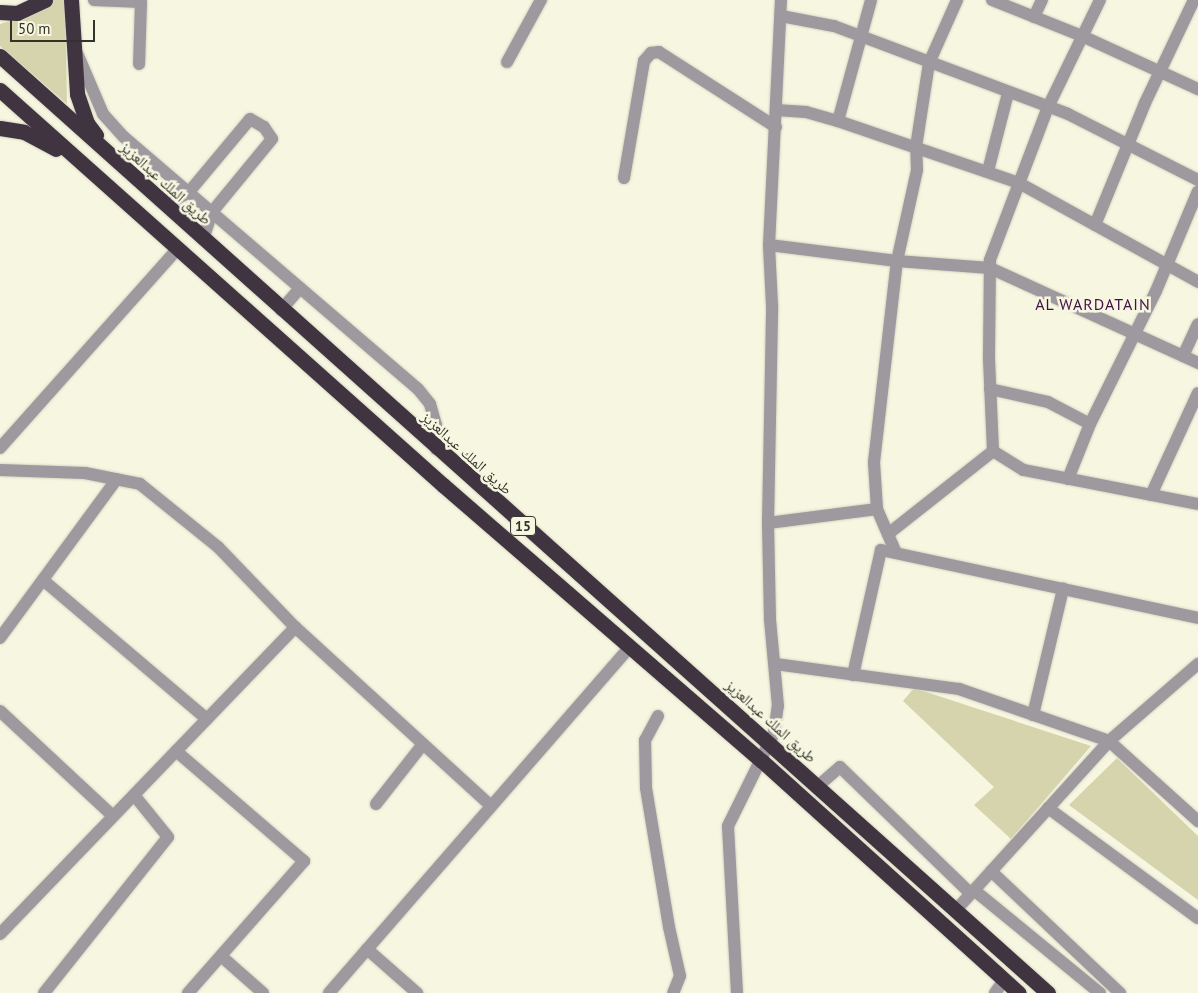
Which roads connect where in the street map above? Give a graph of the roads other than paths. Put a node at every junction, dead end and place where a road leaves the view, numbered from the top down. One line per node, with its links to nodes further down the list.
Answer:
1 (45, 0): 12 (highway)
2 (72, 0): 17 (highway)
3 (94, 0): 21 (street)
4 (541, 0): 19 (street)
5 (781, 0): 13 (street)
6 (871, 0): 15 (street)
7 (957, 0): 20 (street)
8 (992, 0): 14 (street)
9 (1042, 0): 14 (street)
10 (1100, 0): 16 (street)
11 (1194, 0): 22 (street)
12 (0, 12)
13 (781, 16): 15 (street); 27 (street)
14 (1034, 17): 16 (street)
15 (861, 36): 20 (street); 28 (street)
16 (1082, 36): 22 (street); 26 (street)
17 (73, 43): 31 (street); 34 (highway)
18 (0, 56): 34 (highway, طريق الملك عبدالعزيز / 15)
19 (507, 62)
20 (929, 63): 25 (street); 33 (street)
21 (139, 64)
22 (1161, 70): 23 (street); 32 (street)
23 (1198, 89)
24 (0, 90): 36 (highway, 15)
25 (1008, 93): 26 (street); 35 (street)
26 (1048, 107): 32 (street); 39 (street)
27 (776, 110): 28 (street); 29 (street)
28 (838, 121): 33 (street)
29 (776, 127): 37 (street); 46 (street)
30 (0, 128): 36 (highway)
31 (124, 137): 34 (street); 41 (street)
32 (1128, 145): 38 (street); 44 (street)
33 (916, 146): 35 (street); 48 (street)
34 (109, 155): 42 (highway, طريق الملك عبدالعزيز / 15)
35 (988, 172): 39 (street)
36 (95, 176): 47 (highway, 15)
37 (624, 178)
38 (1198, 180)
39 (1019, 183): 44 (street); 50 (street)
40 (1198, 190): 49 (street)
41 (189, 192): 42 (street); 43 (street); 43 (street)
42 (159, 200): 45 (highway, طريق الملك عبدالعزيز / 15)
43 (212, 212): 45 (street); 52 (street)
44 (1095, 225): 49 (street)
45 (203, 240): 53 (highway, طريق الملك عبدالعزيز / 15)
46 (770, 245): 48 (street); 70 (street)
47 (178, 248): 61 (street); 78 (highway, 15)
48 (897, 261): 50 (street); 69 (street)
49 (1168, 265): 51 (street); 55 (street)
50 (990, 268): 55 (street); 58 (street)
51 (1198, 282)
52 (300, 288): 53 (street); 62 (street)
53 (281, 310): 62 (highway, طريق الملك عبدالعزيز / 15)
54 (1198, 324): 56 (street)
55 (1136, 335): 56 (street); 60 (street)
56 (1183, 356): 57 (street)
57 (1198, 363)
58 (990, 389): 60 (street); 63 (street)
59 (1198, 393): 67 (street)
60 (1090, 424): 66 (street)
61 (0, 448)
62 (436, 449): 87 (highway, طريق الملك عبدالعزيز / 15)
63 (993, 451): 66 (street); 71 (street)
64 (0, 470): 65 (street)
65 (117, 479): 73 (street); 76 (street)
66 (1068, 480): 67 (street)
67 (1151, 495): 68 (street)
68 (1198, 504)
69 (877, 509): 70 (street); 71 (street)
70 (768, 523): 79 (street)
71 (888, 534): 72 (street)
72 (896, 553): 74 (street); 81 (street)
73 (43, 580): 77 (street); 85 (street)
74 (1063, 589): 75 (street); 83 (street)
75 (1198, 618)
76 (295, 627): 85 (street); 88 (street)
77 (0, 638)
78 (630, 647): 90 (highway, 15); 94 (street)
79 (776, 664): 81 (street); 87 (street)
80 (1198, 664): 86 (street)
81 (852, 675): 83 (street)
82 (0, 710): 96 (street)
83 (1033, 715): 86 (street)
84 (658, 716): 111 (street)
85 (208, 718): 89 (street)
86 (1109, 741): 95 (street); 97 (street)
87 (769, 743): 90 (street); 91 (highway, طريق الملك عبدالعزيز / 15)
88 (424, 744): 93 (street); 94 (street)
89 (176, 752): 92 (street); 104 (street)
90 (762, 761): 105 (highway, 15); 112 (street)
91 (818, 786): 99 (street); 100 (highway, طريق الملك عبدالعزيز / 15)
92 (134, 795): 96 (street); 106 (street)
93 (376, 804)
94 (491, 806): 103 (street)
95 (1048, 808): 98 (street); 101 (street)
96 (113, 816): 102 (street)
97 (1198, 821)
98 (991, 872): 99 (street); 117 (street)
99 (973, 892): 100 (street); 116 (street)
100 (956, 910): 115 (highway, طريق الملك عبدالعزيز / 15)
101 (1198, 918)
102 (0, 934)
103 (367, 950): 109 (street); 110 (street)
104 (221, 956): 107 (street); 108 (street)
105 (1004, 980): 113 (street); 114 (highway, 15)
106 (44, 993)
107 (188, 993)
108 (263, 993)
109 (329, 993)
110 (417, 993)
111 (673, 993)
112 (737, 993)
113 (995, 993)
114 (1019, 993)
115 (1048, 993)
116 (1100, 993)
117 (1120, 993)

